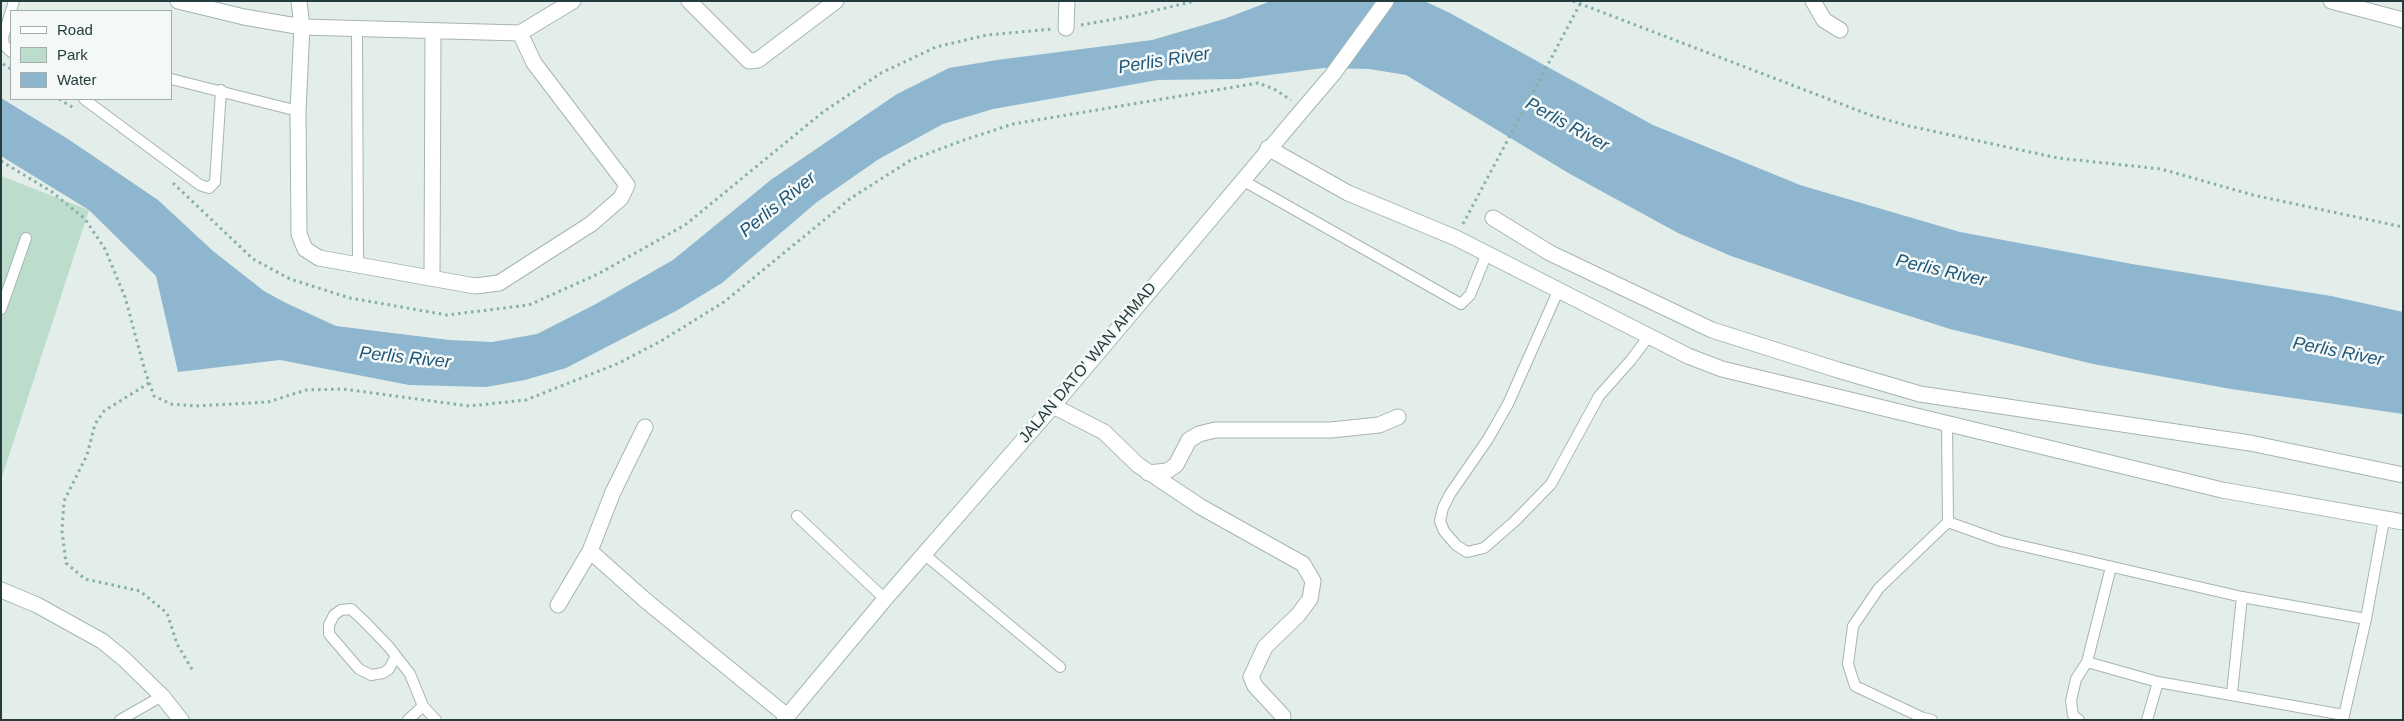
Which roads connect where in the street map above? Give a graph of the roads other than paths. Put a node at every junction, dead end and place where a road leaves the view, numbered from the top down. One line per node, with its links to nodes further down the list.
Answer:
1 (178, 1): 12 (street)
2 (299, 1): 12 (street)
3 (573, 1): 17 (street)
4 (689, 1): 5 (street)
5 (836, 1)
6 (1067, 1): 13 (street)
7 (1386, 1): 23 (street, JALAN DATO' WAN AHMAD)
8 (1813, 1): 15 (street)
9 (2331, 1): 11 (street)
10 (10, 14): 18 (lane)
11 (2403, 20)
12 (302, 27): 14 (street); 22 (street)
13 (1066, 28)
14 (357, 29): 16 (street); 28 (lane)
15 (1840, 30)
16 (433, 32): 17 (street); 29 (street)
17 (520, 34): 29 (street)
18 (10, 51)
19 (172, 79): 20 (lane)
20 (221, 90): 21 (lane); 22 (lane)
21 (85, 100)
22 (298, 111): 28 (street)
23 (1268, 148): 24 (street, JALAN DATO' WAN AHMAD); 27 (street)
24 (1242, 180): 27 (lane); 33 (street, JALAN DATO' WAN AHMAD)
25 (1493, 218): 38 (street)
26 (26, 238): 31 (lane)
27 (1487, 253): 30 (street)
28 (358, 265): 29 (street)
29 (432, 277)
30 (1560, 289): 32 (street); 32 (lane)
31 (1, 309)
32 (1649, 336): 35 (street)
33 (1053, 406): 37 (street); 44 (street, JALAN DATO' WAN AHMAD)
34 (1398, 417): 37 (street)
35 (1947, 425): 40 (street); 41 (lane)
36 (645, 427): 43 (street)
37 (1148, 473): 58 (street)
38 (2403, 475)
39 (798, 516): 48 (lane)
40 (2384, 520): 42 (street); 50 (lane)
41 (1948, 522): 45 (lane); 65 (lane)
42 (2403, 522)
43 (590, 551): 49 (street); 60 (street)
44 (924, 555): 48 (street, JALAN DATO' WAN AHMAD); 53 (lane)
45 (2111, 567): 47 (lane); 52 (lane)
46 (1, 590): 56 (street)
47 (2242, 597): 50 (lane); 55 (lane)
48 (885, 598): 60 (street, JALAN DATO' WAN AHMAD)
49 (558, 605)
50 (2366, 620): 59 (lane)
51 (396, 656): 51 (lane); 57 (lane)
52 (2087, 662): 54 (lane); 66 (lane)
53 (1060, 667)
54 (2158, 682): 55 (lane); 67 (lane)
55 (2232, 694): 59 (lane)
56 (162, 696): 61 (lane); 62 (street)
57 (423, 706): 63 (lane); 64 (lane)
58 (1283, 716)
59 (2344, 717)
60 (786, 718)
61 (120, 720)
62 (181, 720)
63 (408, 720)
64 (436, 720)
65 (1932, 720)
66 (2079, 720)
67 (2147, 720)

